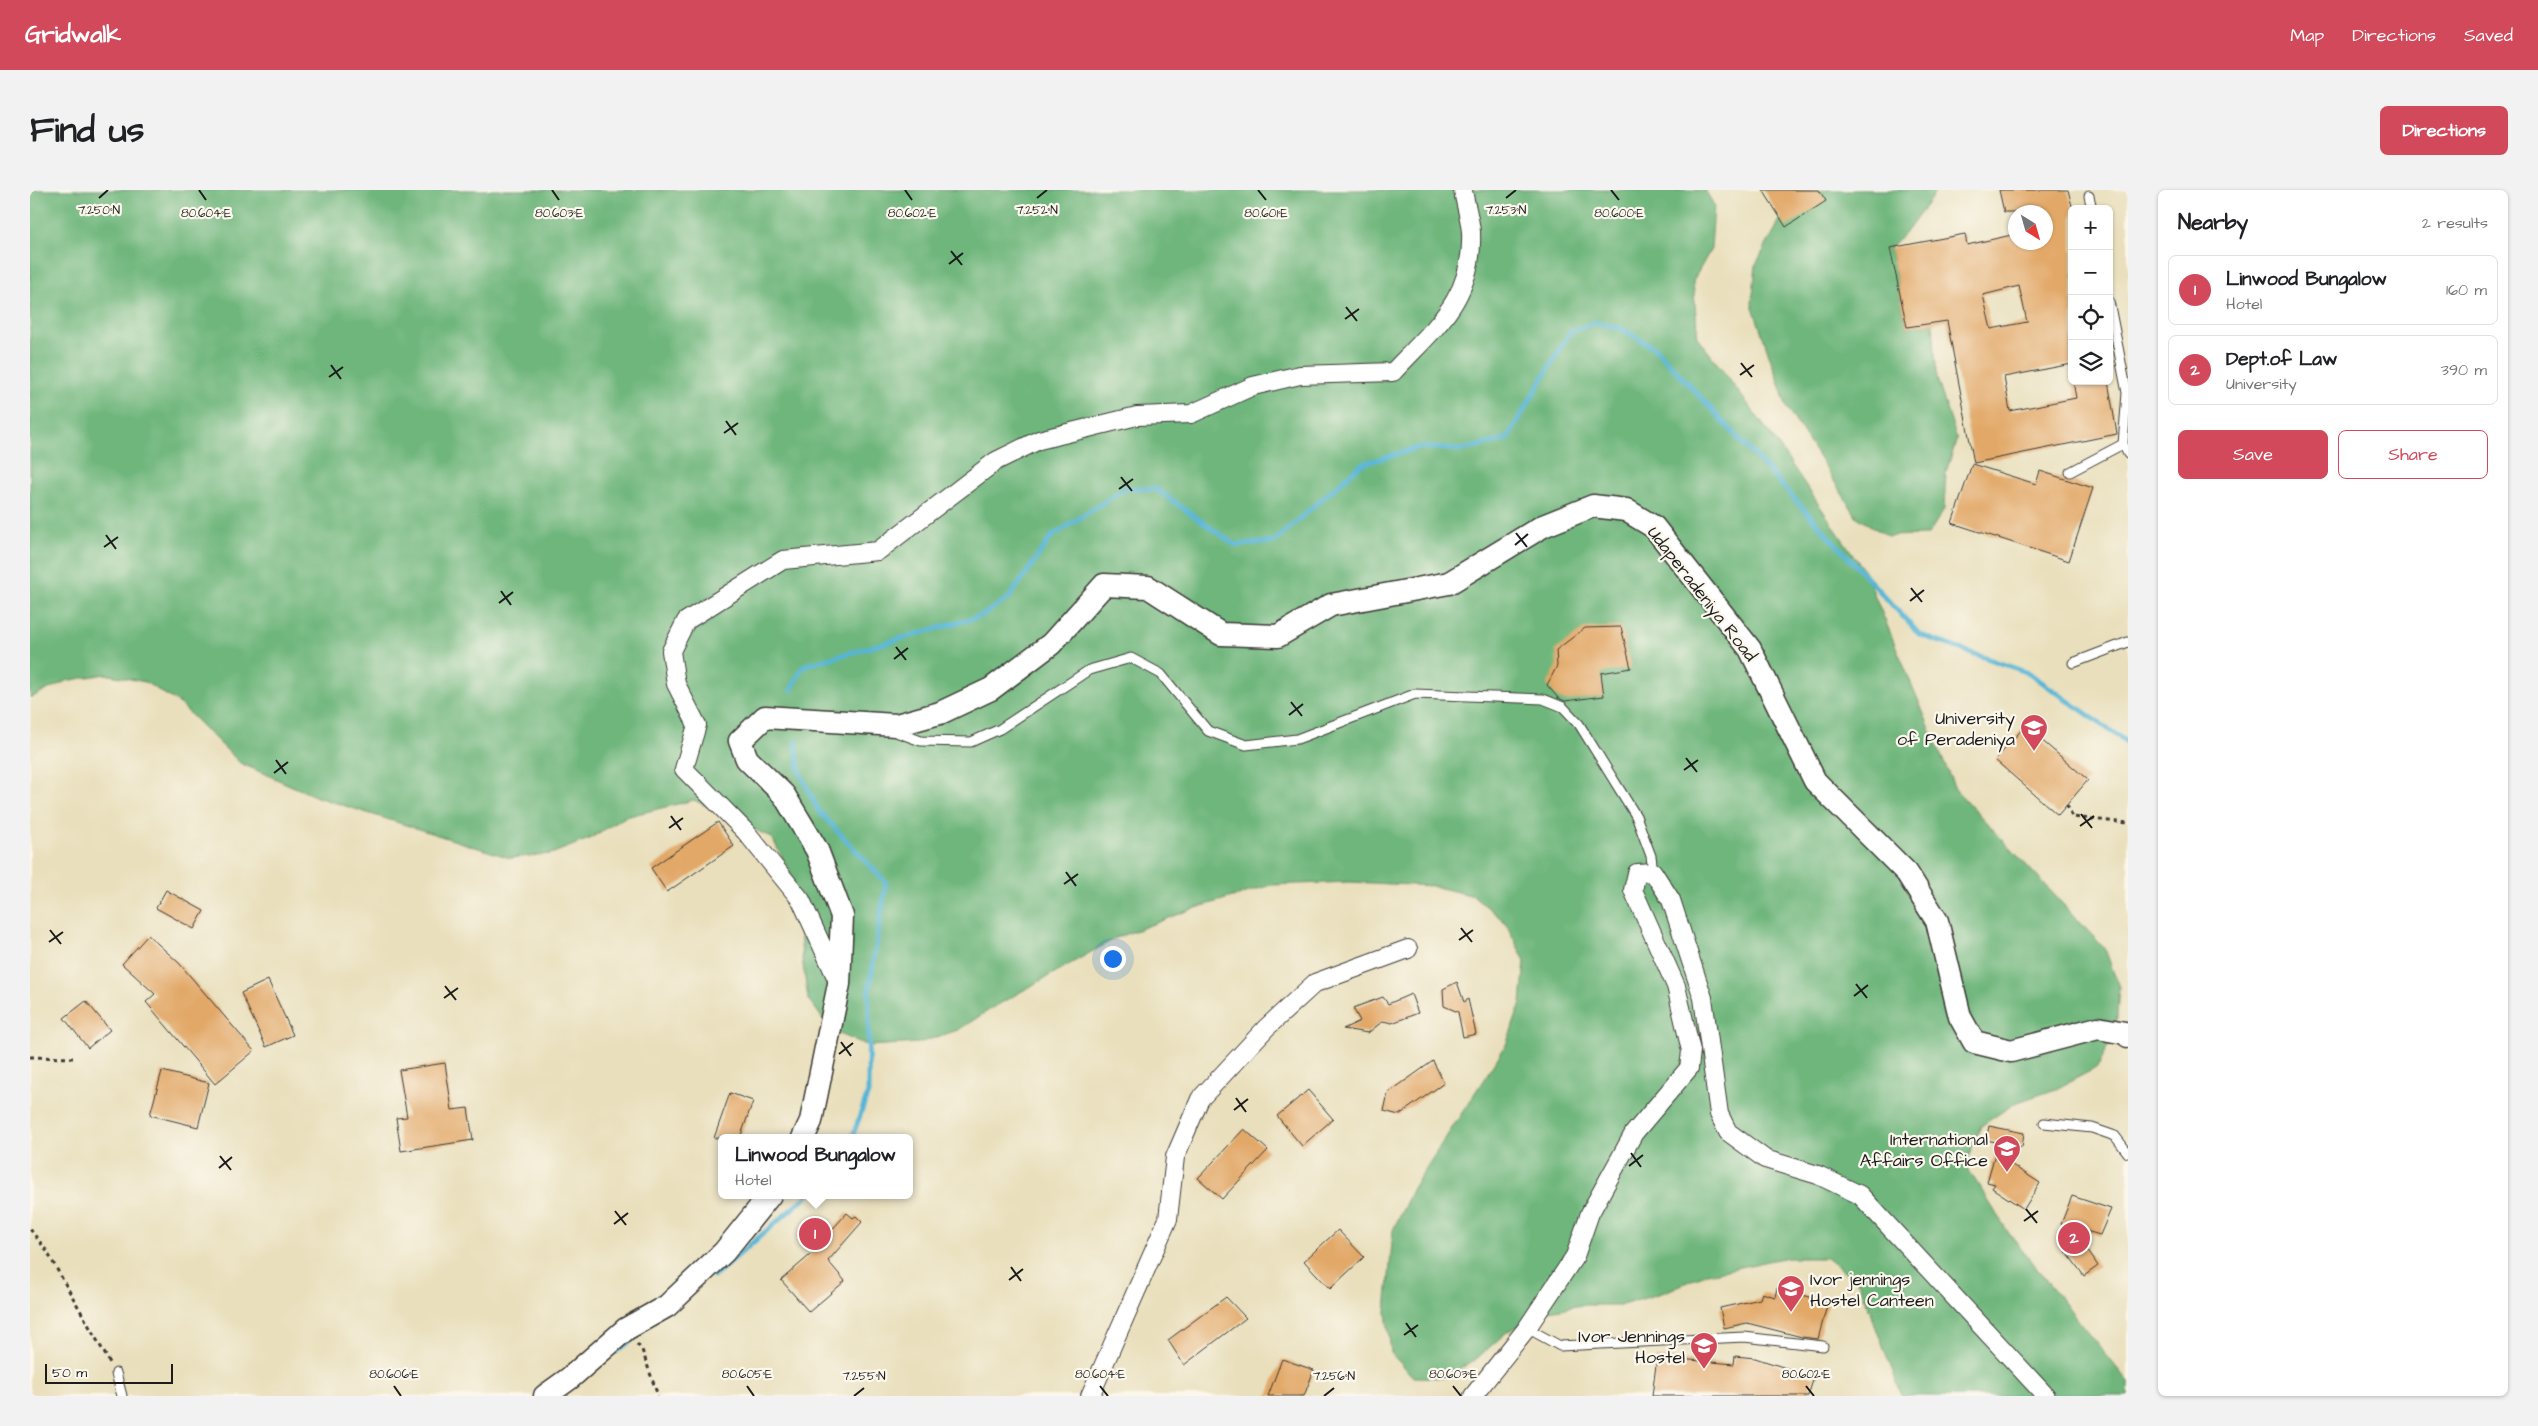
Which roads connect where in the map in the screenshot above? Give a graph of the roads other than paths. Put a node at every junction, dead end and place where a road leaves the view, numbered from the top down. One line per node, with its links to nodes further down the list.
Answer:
1 (1463, 190): 13 (street)
2 (2089, 196): 3 (lane)
3 (2091, 205)
4 (2113, 321): 5 (lane)
5 (2123, 444): 6 (lane); 7 (lane)
6 (2128, 454)
7 (2070, 472)
8 (2128, 642): 9 (lane)
9 (2073, 663)
10 (870, 724): 11 (lane); 13 (street, Udaperadeniya Road); 14 (street, Udaperadeniya Road)
11 (1653, 872): 19 (street); 26 (street)
12 (1408, 948): 24 (street)
13 (839, 984): 16 (street, Udaperadeniya Road)
14 (2128, 1036)
15 (2044, 1122): 17 (lane)
16 (805, 1134)
17 (2128, 1153)
18 (767, 1199): 23 (street)
19 (1527, 1328): 20 (lane); 25 (street)
20 (1823, 1346)
21 (116, 1373): 22 (lane)
22 (122, 1396)
23 (544, 1396)
24 (1090, 1396)
25 (1473, 1396)
26 (2046, 1396)

